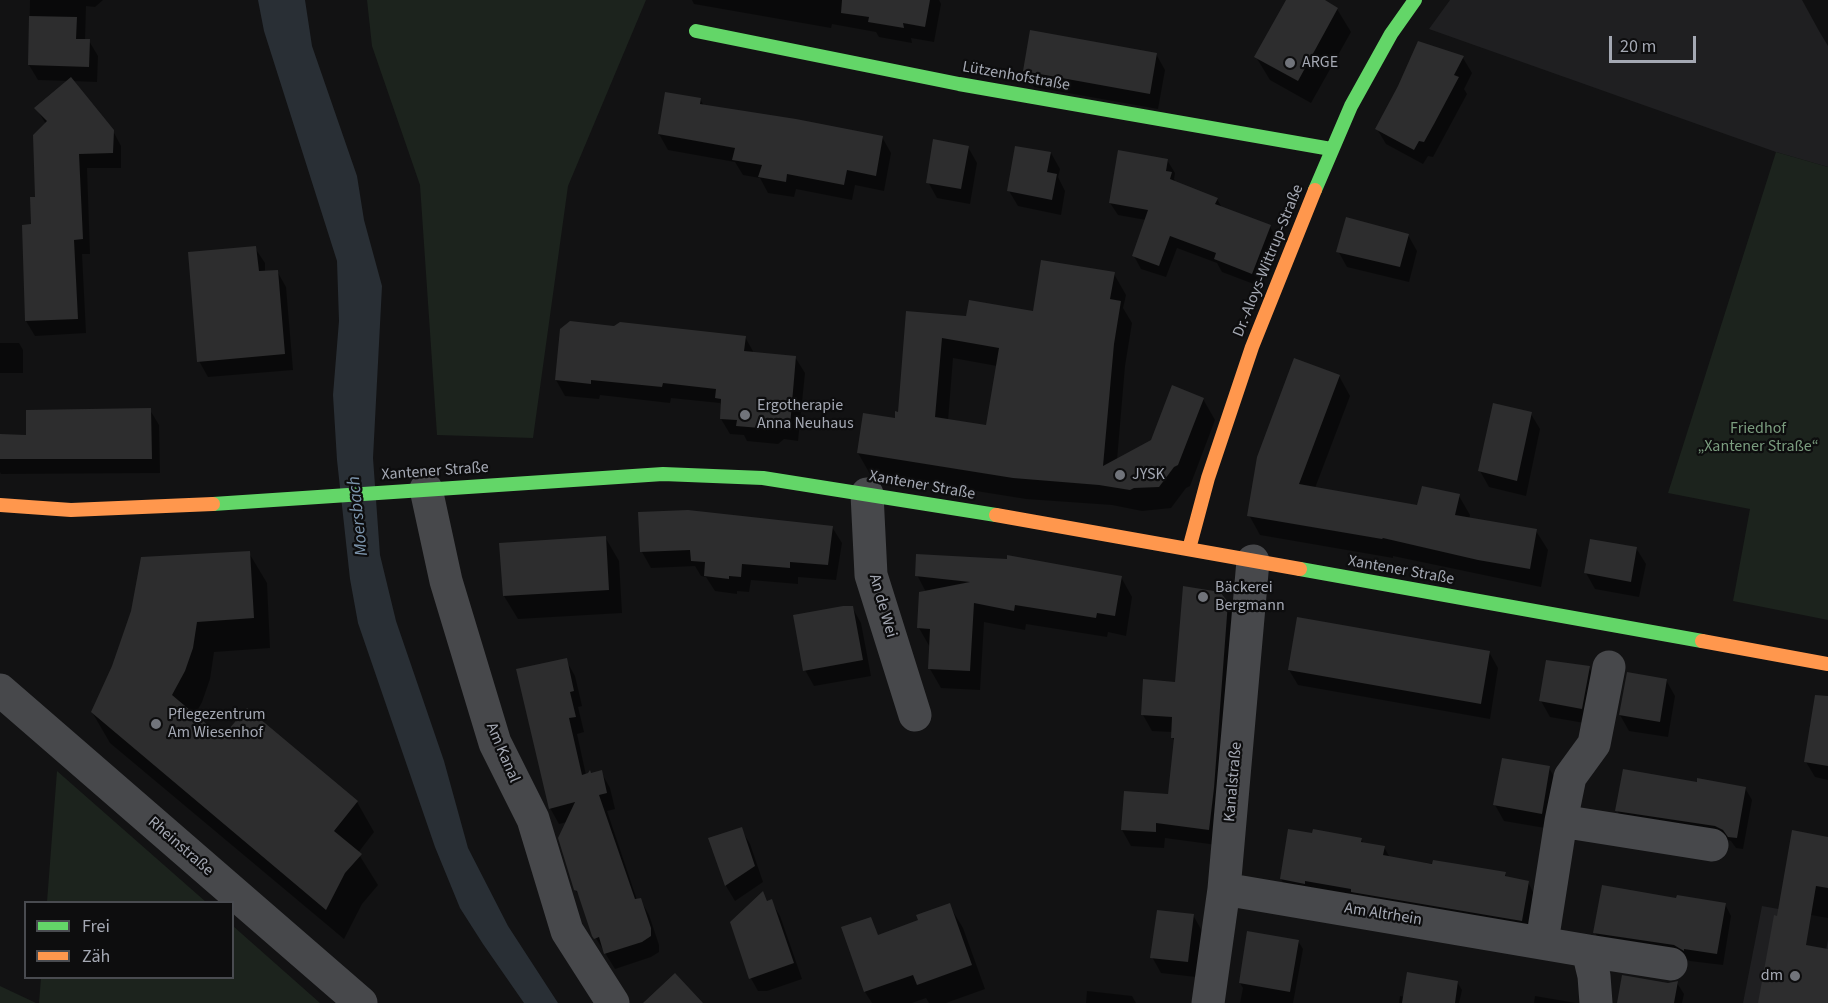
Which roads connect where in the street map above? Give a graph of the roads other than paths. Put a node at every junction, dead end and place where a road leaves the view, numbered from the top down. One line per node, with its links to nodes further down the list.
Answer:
1 (1415, 0): 3 (street, Dr.-Aloys-Wittrup-Straße)
2 (696, 31): 3 (street, Lützenhofstraße)
3 (1331, 149): 7 (street, Dr.-Aloys-Wittrup-Straße)
4 (416, 490): 5 (street, Xantener Straße); 6 (street, Xantener Straße); 20 (street, Am Kanal)
5 (867, 494): 7 (street, Xantener Straße); 12 (street, An de Wei)
6 (0, 505)
7 (1189, 549): 8 (street, Xantener Straße)
8 (1253, 561): 9 (street, Xantener Straße); 15 (street, Kanalstraße)
9 (1828, 664)
10 (1609, 667): 13 (street)
11 (0, 690): 19 (street, Rheinstraße)
12 (915, 715)
13 (1561, 821): 14 (street); 16 (street)
14 (1712, 845)
15 (1224, 889): 16 (street, Am Altrhein); 21 (street, Kanalstraße)
16 (1542, 942): 17 (street, Am Altrhein)
17 (1588, 951): 18 (street, Am Altrhein); 22 (street)
18 (1671, 964)
19 (361, 1003)
20 (613, 1003)
21 (1208, 1003)
22 (1596, 1003)

